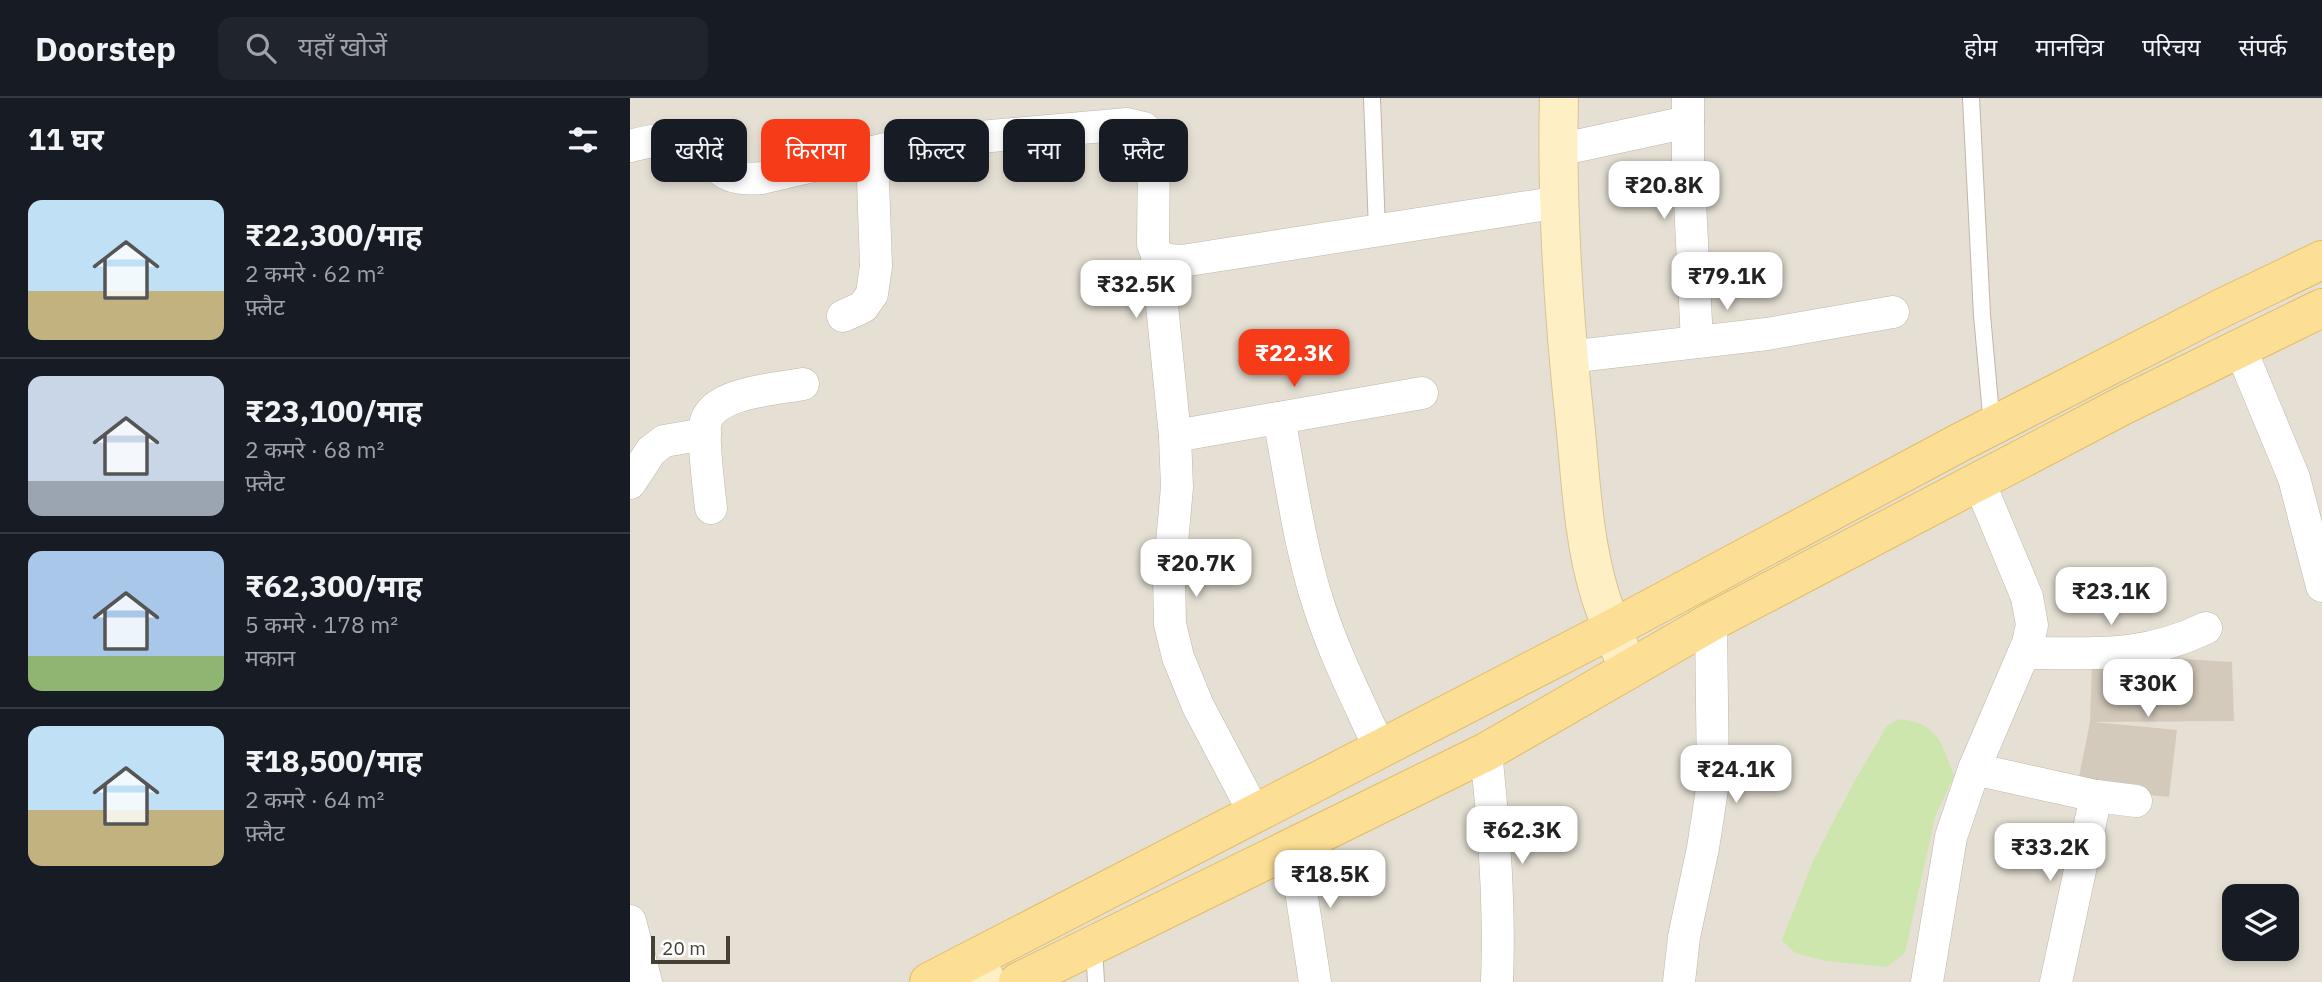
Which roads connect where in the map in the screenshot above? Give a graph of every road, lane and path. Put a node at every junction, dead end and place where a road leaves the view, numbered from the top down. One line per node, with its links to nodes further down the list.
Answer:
1 (1372, 98): 9 (lane)
2 (1559, 98): 6 (street)
3 (1971, 98): 22 (lane)
4 (1688, 110): 6 (street); 16 (street)
5 (630, 146): 7 (street)
6 (1558, 150): 8 (street)
7 (872, 152): 10 (street); 14 (street)
8 (1560, 202): 9 (street); 18 (street)
9 (1377, 230): 10 (street)
10 (1157, 255): 24 (street)
11 (2322, 260): 15 (main road)
12 (2322, 308): 17 (main road)
13 (1893, 312): 16 (street)
14 (843, 316)
15 (2198, 320): 17 (main road); 22 (main road)
16 (1697, 342): 18 (street)
17 (2229, 354): 25 (main road); 28 (street)
18 (1568, 357): 31 (street)
19 (803, 384): 23 (street)
20 (1422, 393): 21 (street)
21 (1279, 418): 24 (street); 34 (street)
22 (1992, 426): 31 (main road)
23 (705, 434): 26 (street); 27 (street)
24 (1175, 436): 39 (street)
25 (1979, 482): 29 (main road); 32 (street)
26 (630, 483)
27 (711, 508)
28 (2322, 586)
29 (1711, 622): 33 (main road); 50 (street)
30 (2206, 628): 32 (street)
31 (1612, 629): 33 (street); 34 (main road)
32 (2024, 653): 36 (street)
33 (1628, 670): 35 (main road)
34 (1380, 749): 39 (main road)
35 (1486, 752): 40 (main road); 49 (street)
36 (1974, 769): 37 (street); 51 (street)
37 (2096, 796): 38 (street); 52 (street)
38 (2136, 801)
39 (1255, 814): 43 (main road)
40 (1294, 846): 42 (main road); 48 (street)
41 (630, 921): 44 (street)
42 (1094, 944): 46 (main road); 47 (lane)
43 (981, 970): 45 (main road)
44 (646, 982)
45 (929, 982)
46 (1018, 982)
47 (1096, 982)
48 (1315, 982)
49 (1497, 982)
50 (1679, 982)
51 (1927, 982)
52 (2056, 982)

